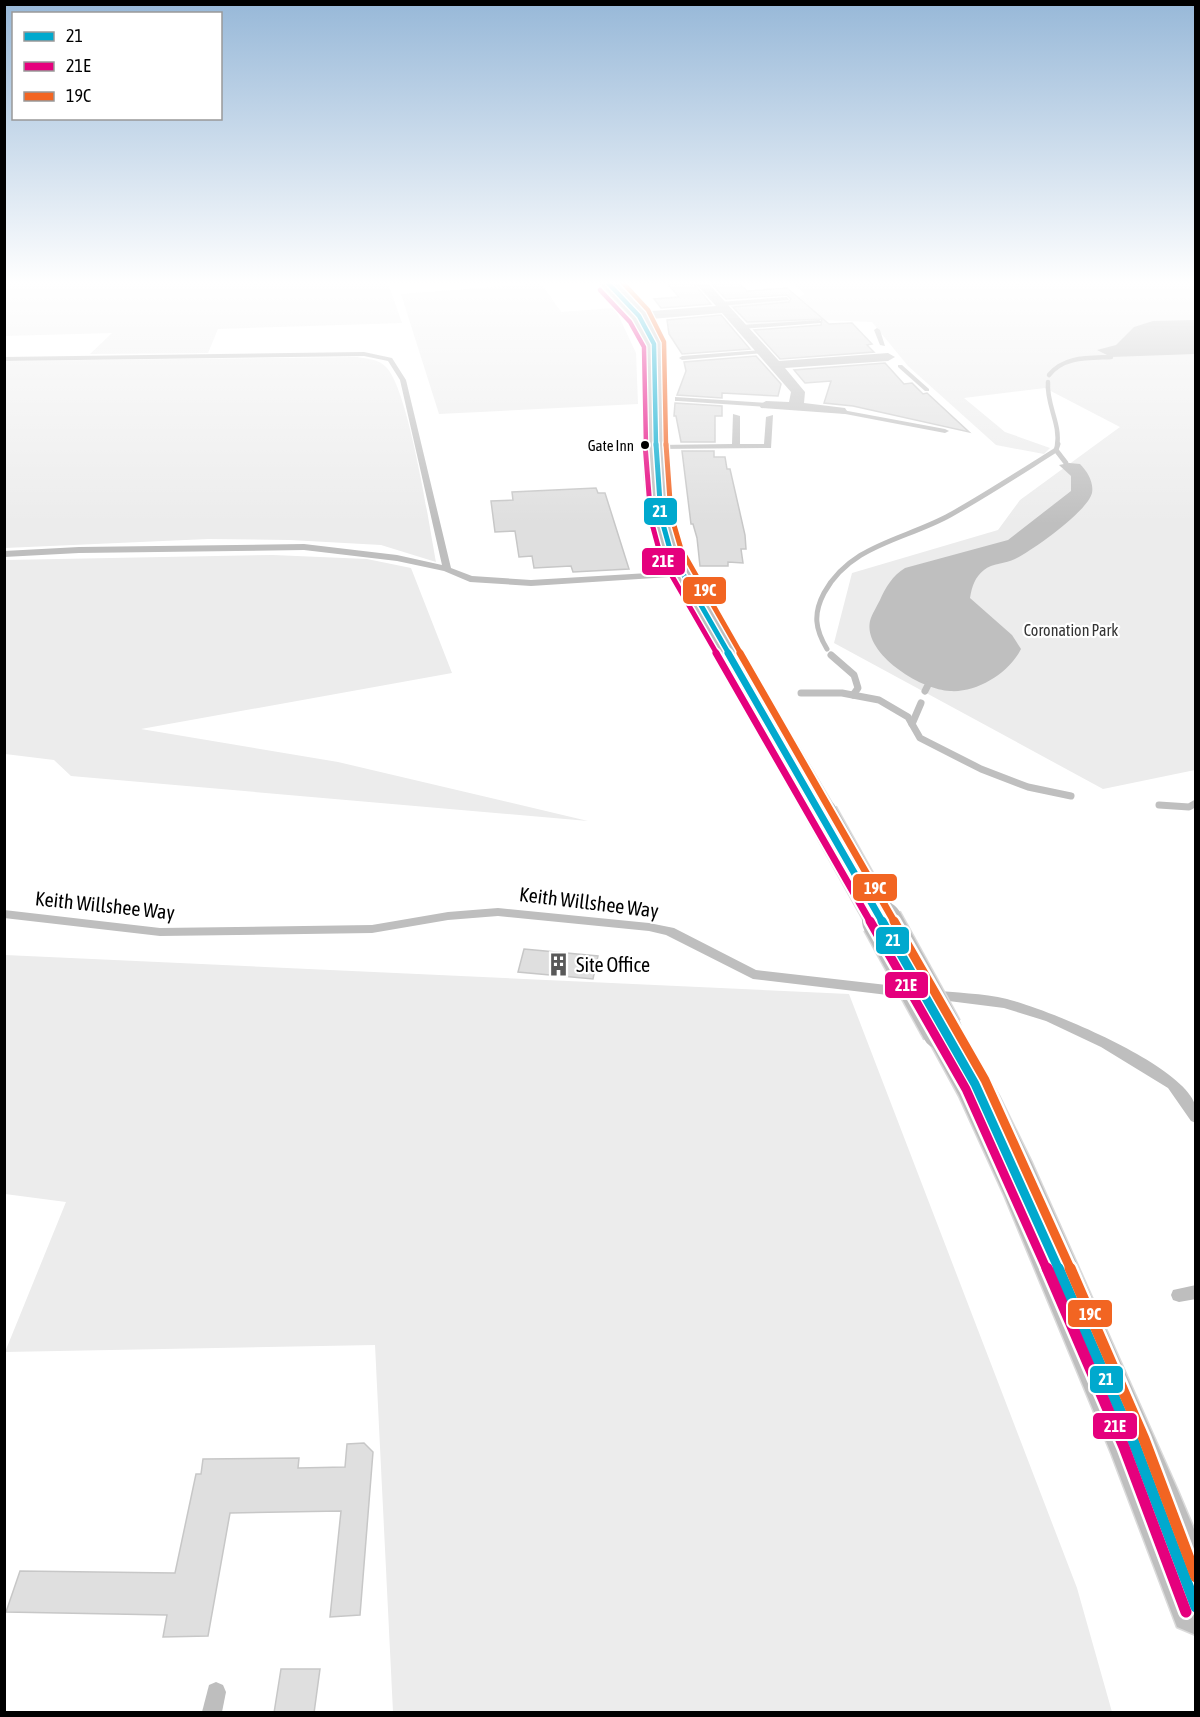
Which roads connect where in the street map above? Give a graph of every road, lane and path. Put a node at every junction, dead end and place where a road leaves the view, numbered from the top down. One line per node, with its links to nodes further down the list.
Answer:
1 (393, 363): 17 (lane)
2 (654, 363): 15 (highway)
3 (790, 363): 5 (street)
4 (897, 363): 6 (street)
5 (775, 365): 9 (street)
6 (900, 366): 7 (lane)
7 (927, 390)
8 (678, 399): 10 (lane)
9 (796, 407): 10 (street); 11 (street)
10 (768, 411): 14 (lane)
11 (840, 411): 13 (lane)
12 (736, 416): 14 (lane)
13 (945, 431)
14 (736, 446): 15 (lane)
15 (657, 447): 18 (highway)
16 (4, 554): 17 (lane)
17 (447, 569): 18 (lane)
18 (682, 574): 23 (highway, bridge)
19 (4, 914): 20 (lane, Keith Willshee Way)
20 (1196, 1116)
21 (1196, 1292): 22 (lane)
22 (1179, 1295)
23 (1196, 1608)
24 (216, 1692): 25 (lane)
25 (212, 1713)

